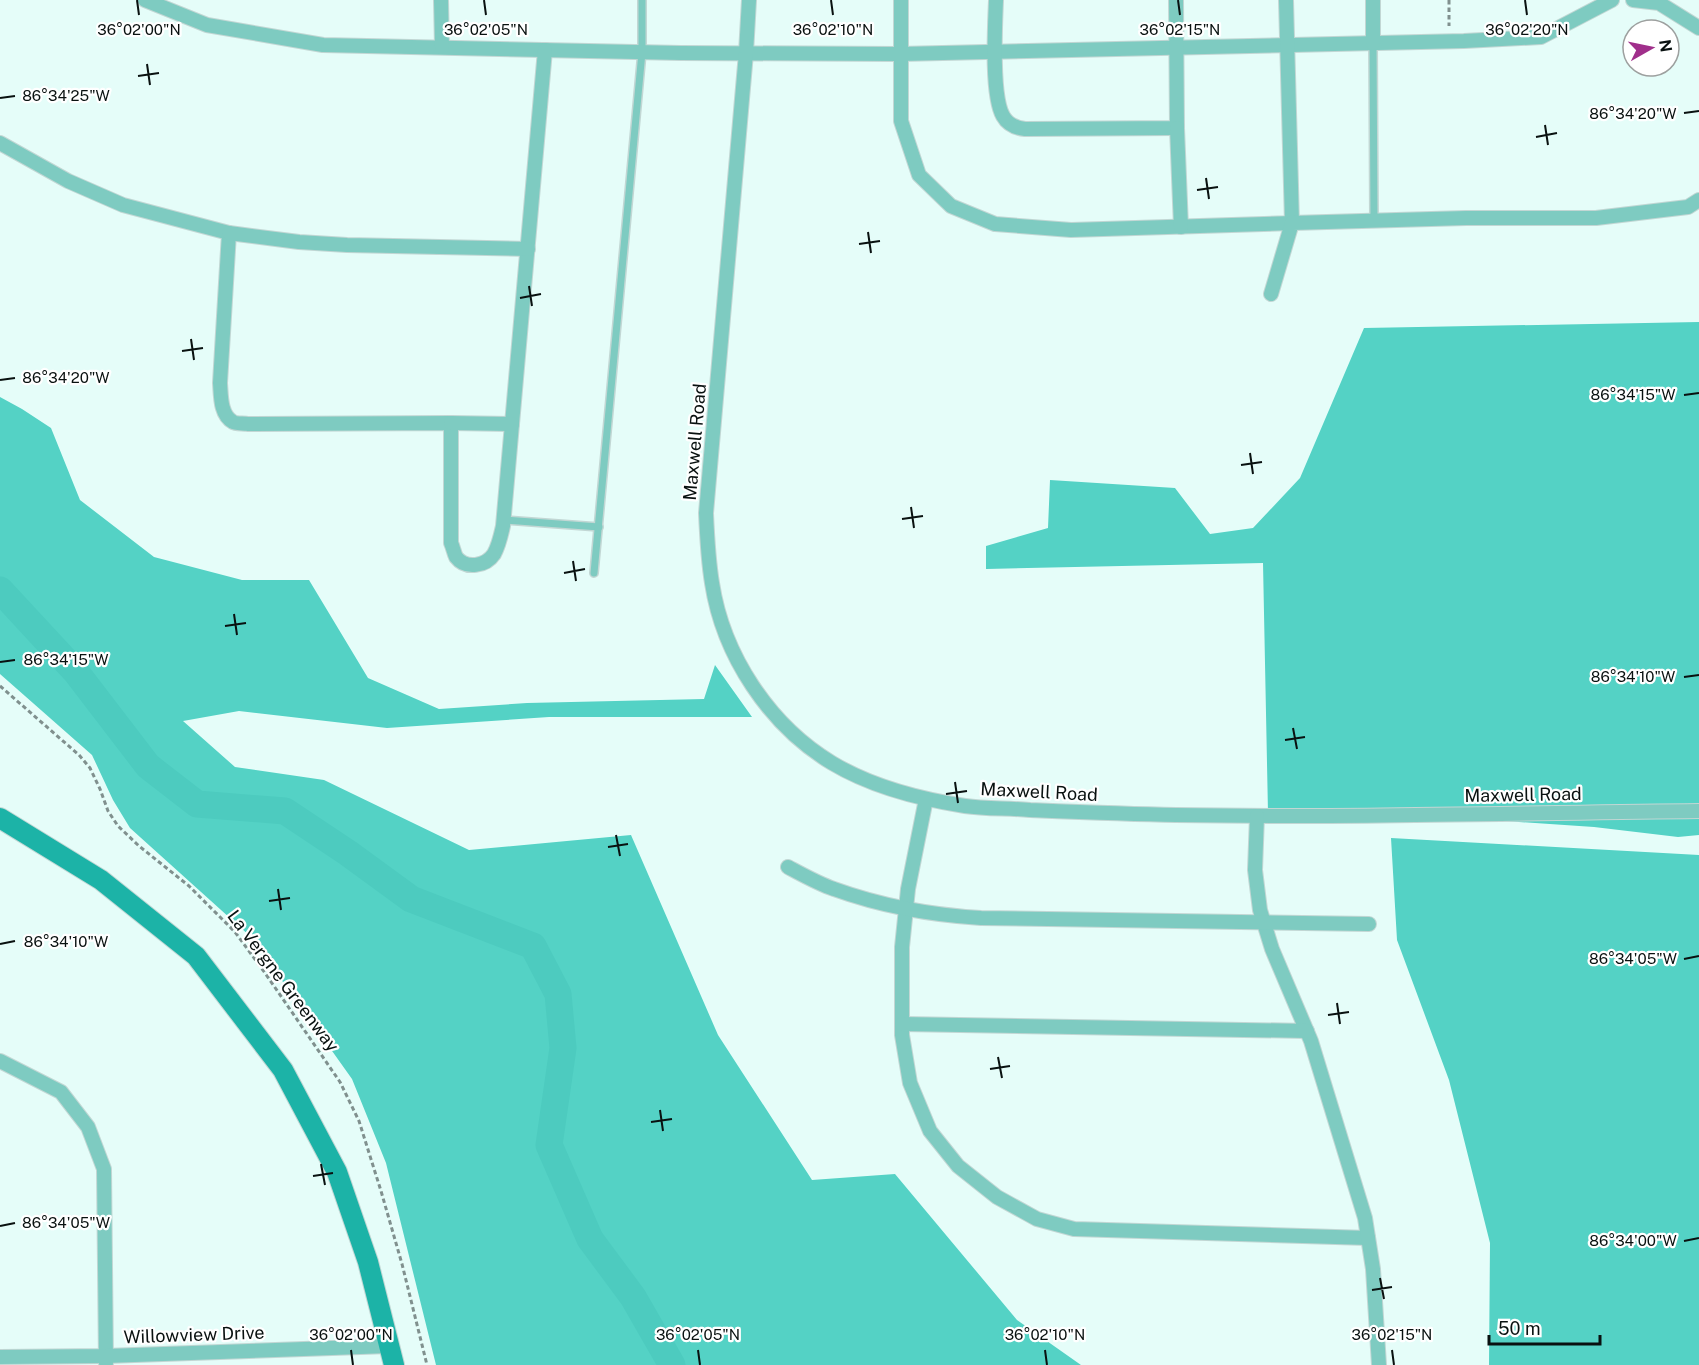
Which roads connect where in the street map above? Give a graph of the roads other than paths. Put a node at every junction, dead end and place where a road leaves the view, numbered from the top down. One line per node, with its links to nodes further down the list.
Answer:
1 (145, 0): 15 (street)
2 (441, 0): 15 (street)
3 (642, 0): 18 (lane)
4 (749, 0): 20 (street, Maxwell Road)
5 (901, 0): 21 (street)
6 (996, 0): 19 (street)
7 (1176, 0): 16 (street)
8 (1286, 0): 14 (street)
9 (1373, 0): 13 (street)
10 (1612, 0): 13 (street)
11 (1633, 0): 12 (street)
12 (1699, 28)
13 (1373, 43): 14 (street); 25 (lane)
14 (1287, 45): 16 (street); 26 (street)
15 (442, 47): 17 (street)
16 (1177, 47): 19 (street); 22 (street)
17 (545, 50): 18 (street); 29 (street)
18 (642, 52): 20 (street); 34 (lane)
19 (995, 52): 21 (street); 22 (street)
20 (746, 53): 21 (street); 36 (street, Maxwell Road)
21 (900, 54): 27 (street)
22 (1177, 128): 27 (street)
23 (0, 143): 28 (street)
24 (1699, 200): 25 (street)
25 (1374, 220): 26 (street)
26 (1292, 223): 27 (street); 30 (street)
27 (1181, 227)
28 (229, 233): 29 (street); 31 (street)
29 (528, 249): 32 (street)
30 (1271, 294)
31 (451, 423): 32 (street); 33 (street)
32 (513, 423): 33 (street)
33 (504, 520): 34 (lane)
34 (598, 527): 35 (lane)
35 (594, 573)
36 (926, 799): 38 (street, Maxwell Road); 41 (street)
37 (1699, 811): 38 (street, Maxwell Road)
38 (1257, 816): 42 (street)
39 (0, 818): 48 (main road)
40 (788, 867): 41 (street)
41 (906, 909): 42 (street); 44 (street)
42 (1264, 922): 43 (street); 45 (street)
43 (1369, 924)
44 (902, 1024): 45 (street); 47 (street)
45 (1307, 1031): 47 (street)
46 (0, 1061): 50 (street)
47 (1368, 1238): 51 (street)
48 (391, 1355): 50 (street, Willowview Drive)
49 (0, 1357): 50 (street, Willowview Drive)
50 (106, 1360)
51 (1379, 1365)

